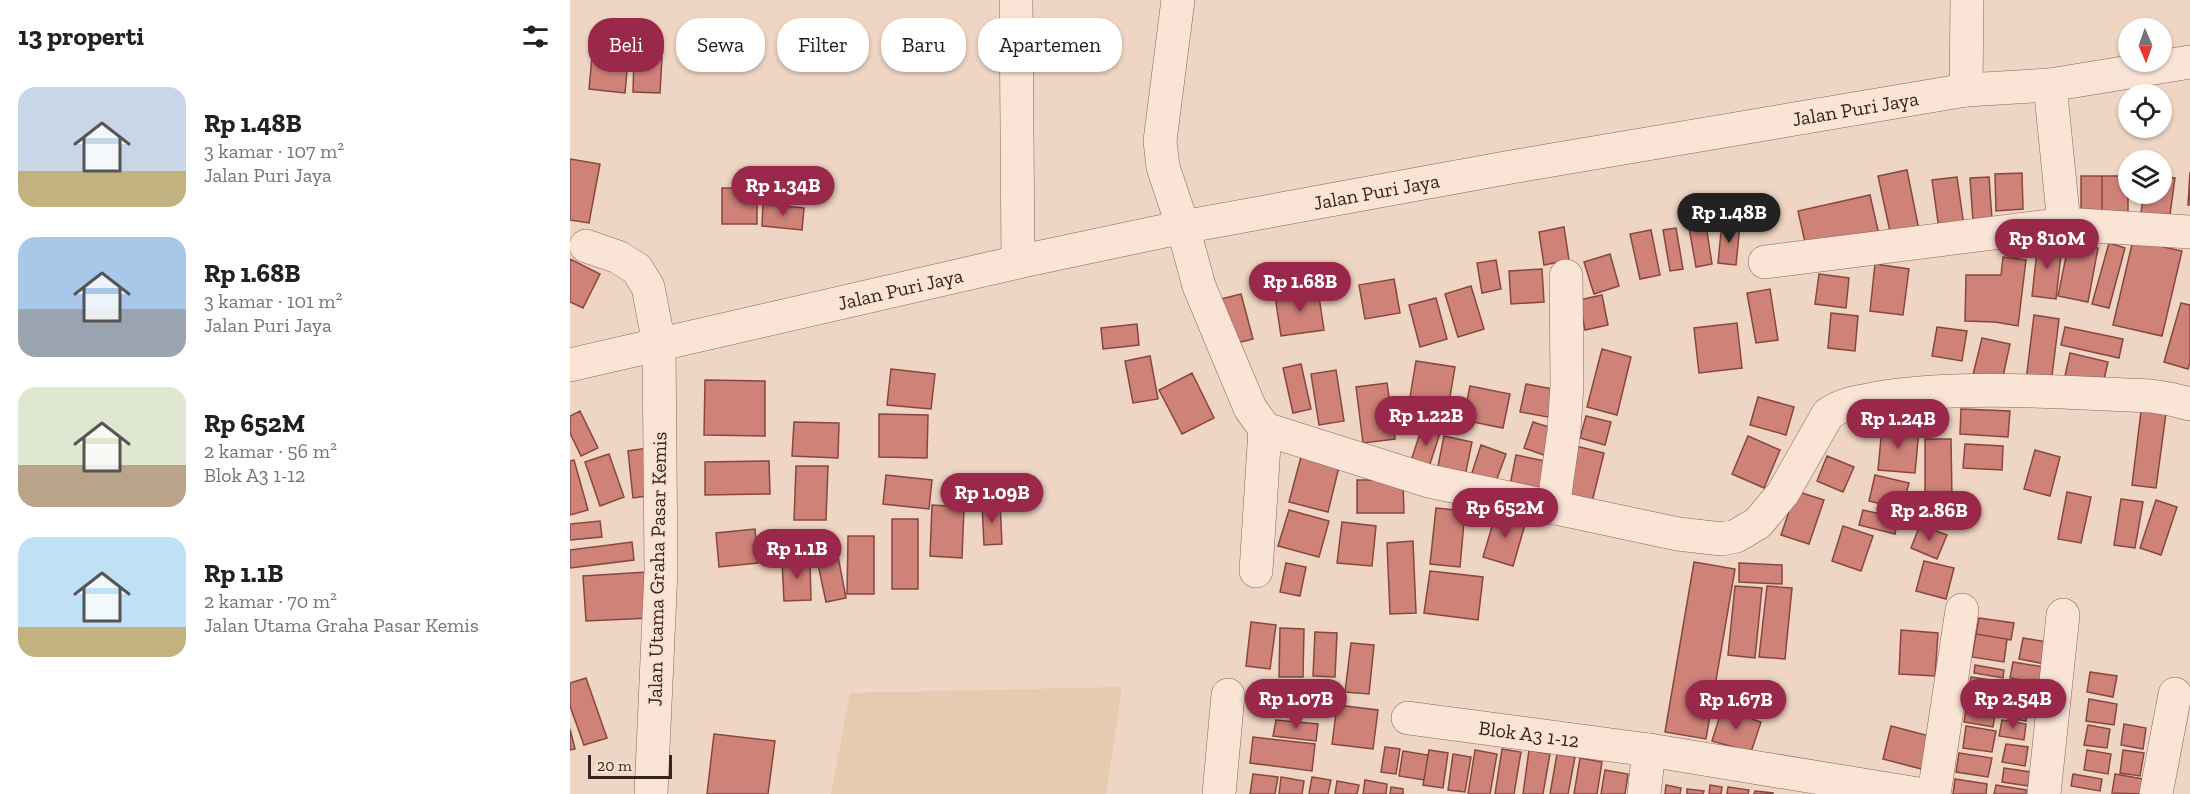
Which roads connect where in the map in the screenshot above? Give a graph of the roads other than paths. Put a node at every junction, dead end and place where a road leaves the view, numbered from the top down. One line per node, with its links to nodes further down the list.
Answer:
1 (1016, 0): 11 (street)
2 (1178, 0): 9 (street)
3 (1967, 0): 6 (street)
4 (2190, 62): 5 (street, Jalan Puri Jaya)
5 (2050, 86): 6 (street, Jalan Puri Jaya); 7 (street)
6 (1966, 90): 9 (street, Jalan Puri Jaya)
7 (2064, 224): 8 (street); 12 (street)
8 (2190, 232)
9 (1187, 240): 11 (street, Jalan Puri Jaya); 17 (street)
10 (586, 246): 14 (street, Jalan Utama Graha Pasar Kemis)
11 (1018, 262): 14 (street, Jalan Puri Jaya)
12 (1765, 262)
13 (1566, 276): 18 (street)
14 (659, 344): 15 (street, Jalan Puri Jaya); 26 (street, Jalan Utama Graha Pasar Kemis)
15 (570, 365)
16 (2189, 401): 18 (street)
17 (1265, 429): 18 (street); 19 (street)
18 (1553, 508)
19 (1256, 571)
20 (1962, 610): 30 (street)
21 (2063, 615): 31 (street)
22 (2175, 694): 32 (street)
23 (1228, 695): 27 (street)
24 (1408, 718): 25 (street, Blok A3 1-12)
25 (1649, 750): 28 (street); 29 (street, Blok A3 1-12)
26 (651, 794)
27 (1219, 794)
28 (1644, 794)
29 (1918, 794)
30 (1934, 794)
31 (2044, 794)
32 (2156, 794)

